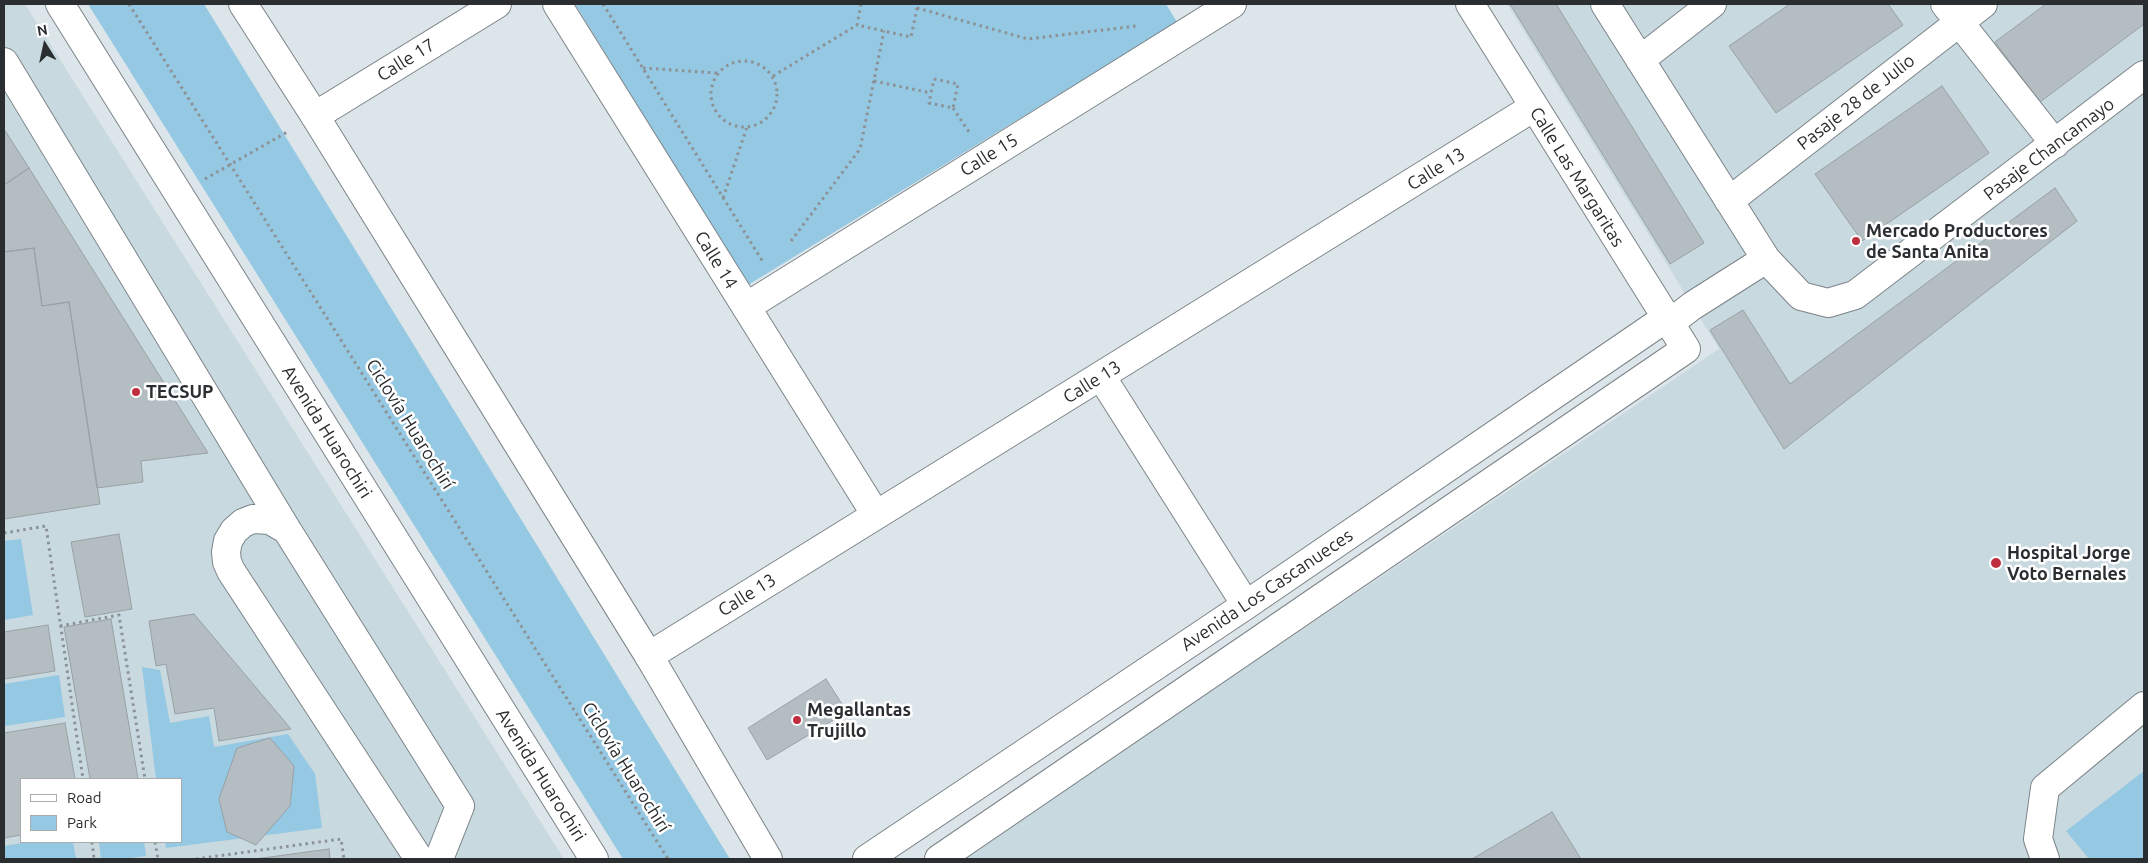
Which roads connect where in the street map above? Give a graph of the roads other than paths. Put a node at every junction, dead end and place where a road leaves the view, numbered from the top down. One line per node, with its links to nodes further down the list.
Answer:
1 (60, 4): 37 (street, Avenida Huarochiri)
2 (244, 4): 16 (street)
3 (497, 4): 16 (street, Calle 17)
4 (556, 4): 20 (street, Calle 14)
5 (1232, 4): 10 (street, Calle 15)
6 (1470, 4): 15 (street, Calle Las Margaritas)
7 (1605, 4): 12 (street)
8 (1712, 4): 12 (street)
9 (1983, 4): 11 (street, Pasaje 28 de Julio)
10 (1195, 13): 20 (street, Calle 15)
11 (1952, 13): 17 (street); 18 (street, Pasaje 28 de Julio)
12 (1640, 60): 18 (street)
13 (4, 62): 29 (street)
14 (2144, 76): 17 (street, Pasaje Chancamayo)
15 (1534, 108): 21 (street, Calle Las Margaritas); 23 (street, Calle 13)
16 (315, 116): 31 (street)
17 (2055, 144): 19 (street, Pasaje Chancamayo)
18 (1729, 201): 19 (street)
19 (1766, 258): 21 (street, Avenida Los Cascanueces)
20 (746, 307): 27 (street, Calle 14)
21 (1668, 320): 22 (street, Calle Las Margaritas); 24 (street, Avenida Los Cascanueces)
22 (1686, 349): 25 (street, Avenida Los Cascanueces)
23 (1101, 376): 27 (street, Calle 13); 30 (street)
24 (1535, 406): 25 (street); 26 (street, Avenida Los Cascanueces)
25 (1556, 438): 28 (street, Avenida Los Cascanueces)
26 (1411, 492): 28 (street); 30 (street, Avenida Los Cascanueces)
27 (876, 515): 31 (street, Calle 13)
28 (1434, 521): 34 (street, Avenida Los Cascanueces)
29 (287, 530): 35 (street); 36 (street)
30 (1246, 605): 33 (street, Avenida Los Cascanueces)
31 (649, 656): 38 (street)
32 (2144, 706): 41 (street)
33 (1024, 754): 34 (street); 39 (street, Avenida Los Cascanueces)
34 (1045, 787): 40 (street, Avenida Los Cascanueces)
35 (419, 859)
36 (439, 859)
37 (594, 859)
38 (768, 859)
39 (867, 859)
40 (940, 859)
41 (2045, 859)

